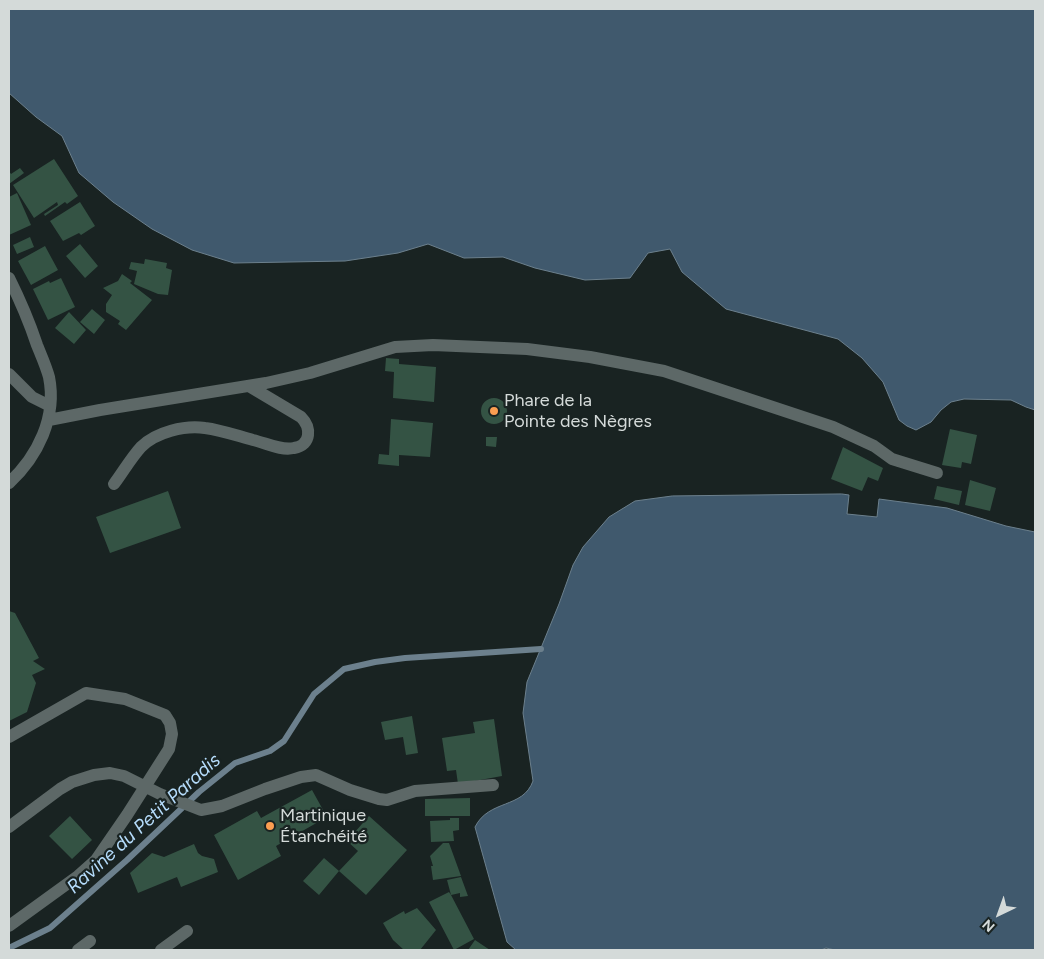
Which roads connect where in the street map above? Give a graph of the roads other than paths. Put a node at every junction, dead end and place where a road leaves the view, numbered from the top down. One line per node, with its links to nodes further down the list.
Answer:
1 (9, 278): 4 (street)
2 (9, 374): 4 (street)
3 (249, 386): 5 (street); 6 (street); 8 (street)
4 (50, 406): 5 (street)
5 (48, 420): 7 (street)
6 (937, 473)
7 (9, 482)
8 (114, 484)
9 (9, 737): 10 (street)
10 (145, 786): 11 (street); 12 (street); 13 (street)
11 (493, 786)
12 (9, 827)
13 (9, 926)
14 (187, 930): 17 (street)
15 (90, 941): 16 (street)
16 (78, 950)
17 (161, 950)

